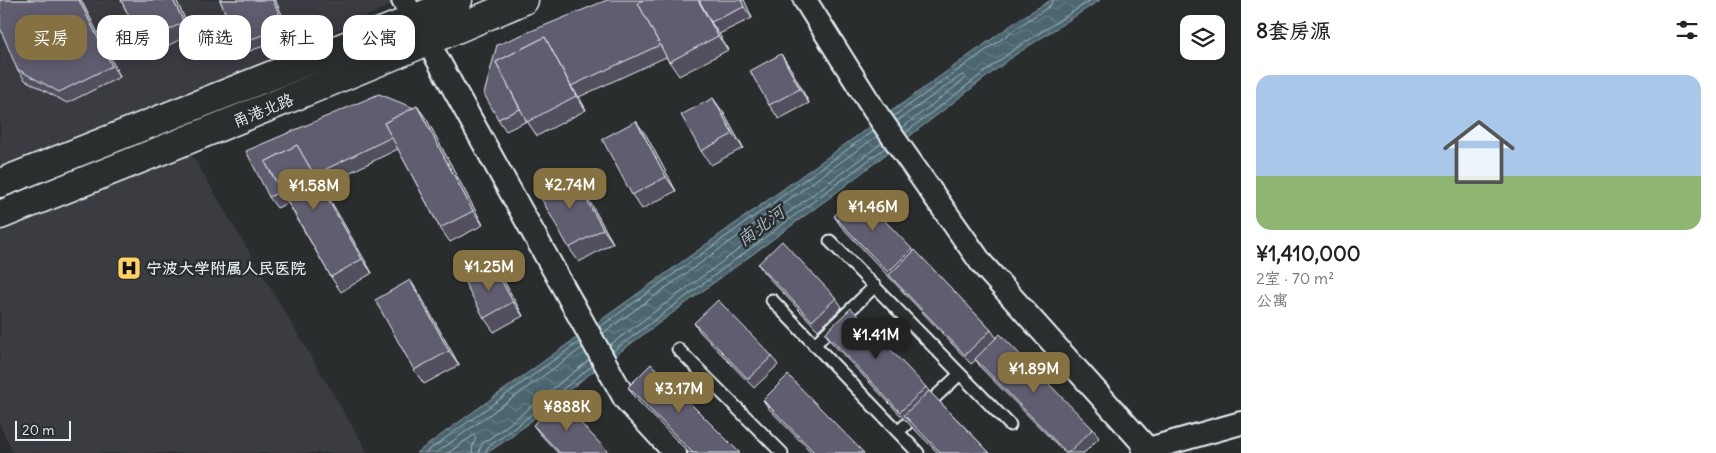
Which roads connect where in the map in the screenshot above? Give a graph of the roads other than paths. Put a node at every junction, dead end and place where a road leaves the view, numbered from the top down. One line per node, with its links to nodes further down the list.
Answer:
1 (458, 0): 4 (main road, 甬港北路)
2 (524, 0): 5 (main road, 甬港北路)
3 (805, 0): 17 (street)
4 (408, 9): 5 (street); 6 (main road, 甬港北路)
5 (428, 42): 7 (main road, 甬港北路); 18 (street)
6 (0, 183)
7 (0, 215)
8 (830, 241): 9 (lane)
9 (874, 286): 11 (lane); 13 (lane)
10 (772, 300): 11 (lane)
11 (814, 345): 16 (lane)
12 (678, 349): 19 (lane)
13 (960, 374): 15 (lane); 16 (lane)
14 (1241, 423): 17 (street)
15 (1010, 425)
16 (898, 432): 20 (lane)
17 (1147, 452)
18 (675, 453)
19 (782, 453)
20 (918, 453)

